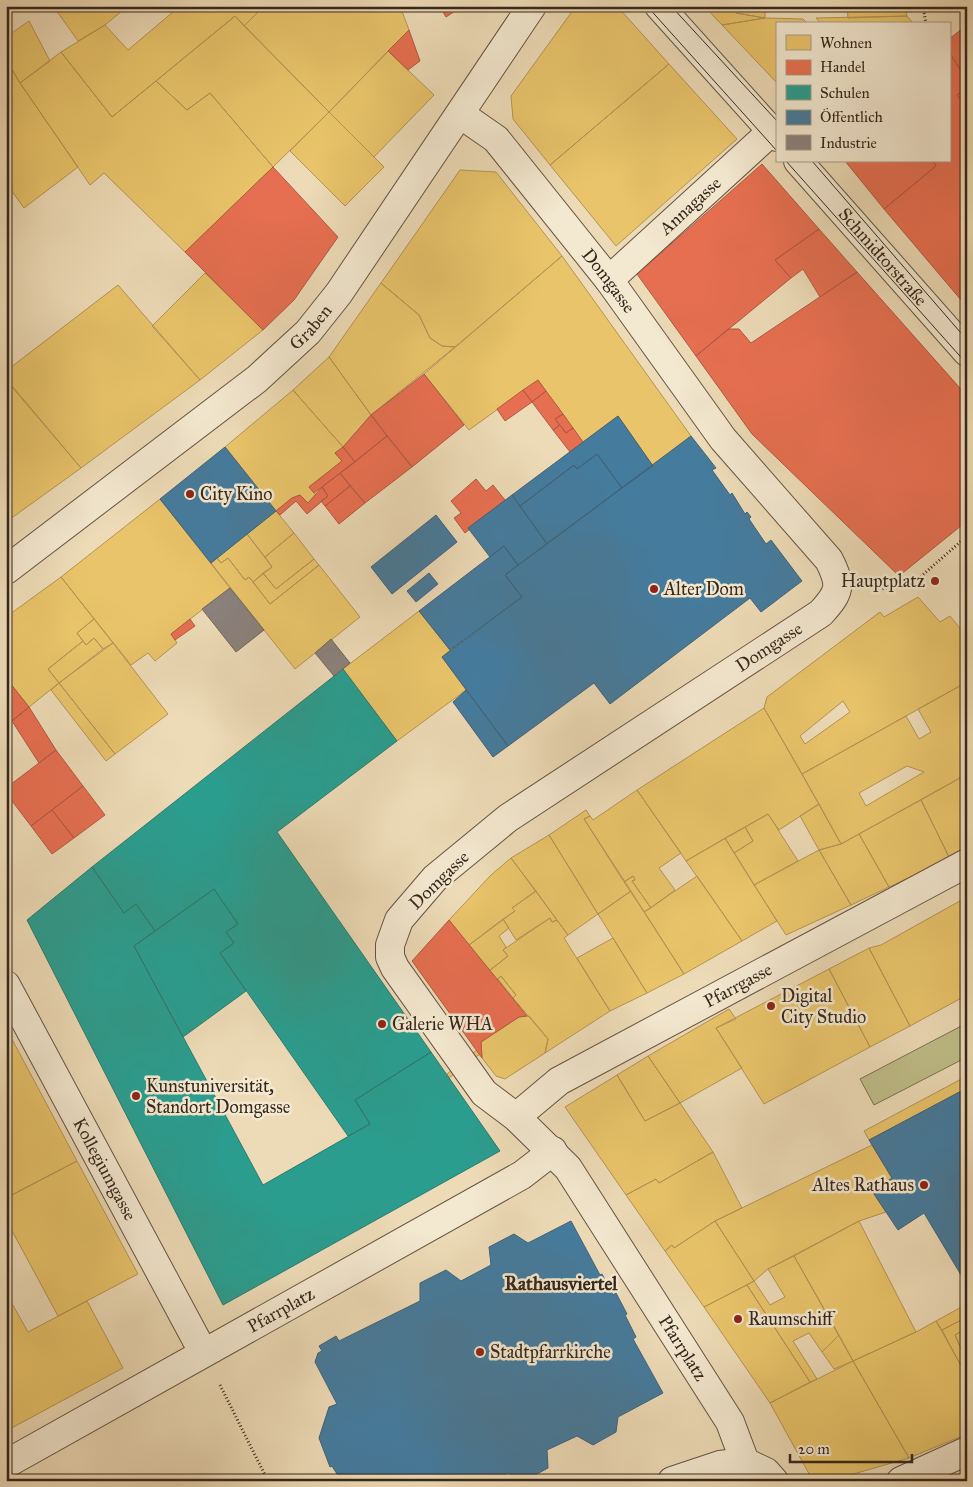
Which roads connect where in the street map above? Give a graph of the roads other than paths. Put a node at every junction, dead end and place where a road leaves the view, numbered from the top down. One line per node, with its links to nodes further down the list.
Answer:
1 (532, 6): 3 (street, Graben)
2 (659, 6): 4 (street)
3 (460, 114): 6 (street, Domgasse); 8 (street, Graben)
4 (774, 134): 6 (street, Annagasse)
5 (799, 162): 7 (street, Schmidtorstraße)
6 (609, 280): 11 (street, Domgasse)
7 (967, 352)
8 (6, 570)
9 (967, 863): 11 (street, Pfarrgasse)
10 (6, 985): 13 (street, Kollegiumgasse)
11 (516, 1118): 12 (street, Pfarrplatz)
12 (554, 1151): 13 (street, Pfarrplatz); 15 (street, Pfarrplatz)
13 (203, 1352): 16 (street, Pfarrplatz)
14 (967, 1451): 19 (street)
15 (745, 1462): 17 (street); 18 (street)
16 (6, 1464)
17 (672, 1481)
18 (774, 1481)
19 (901, 1481)

